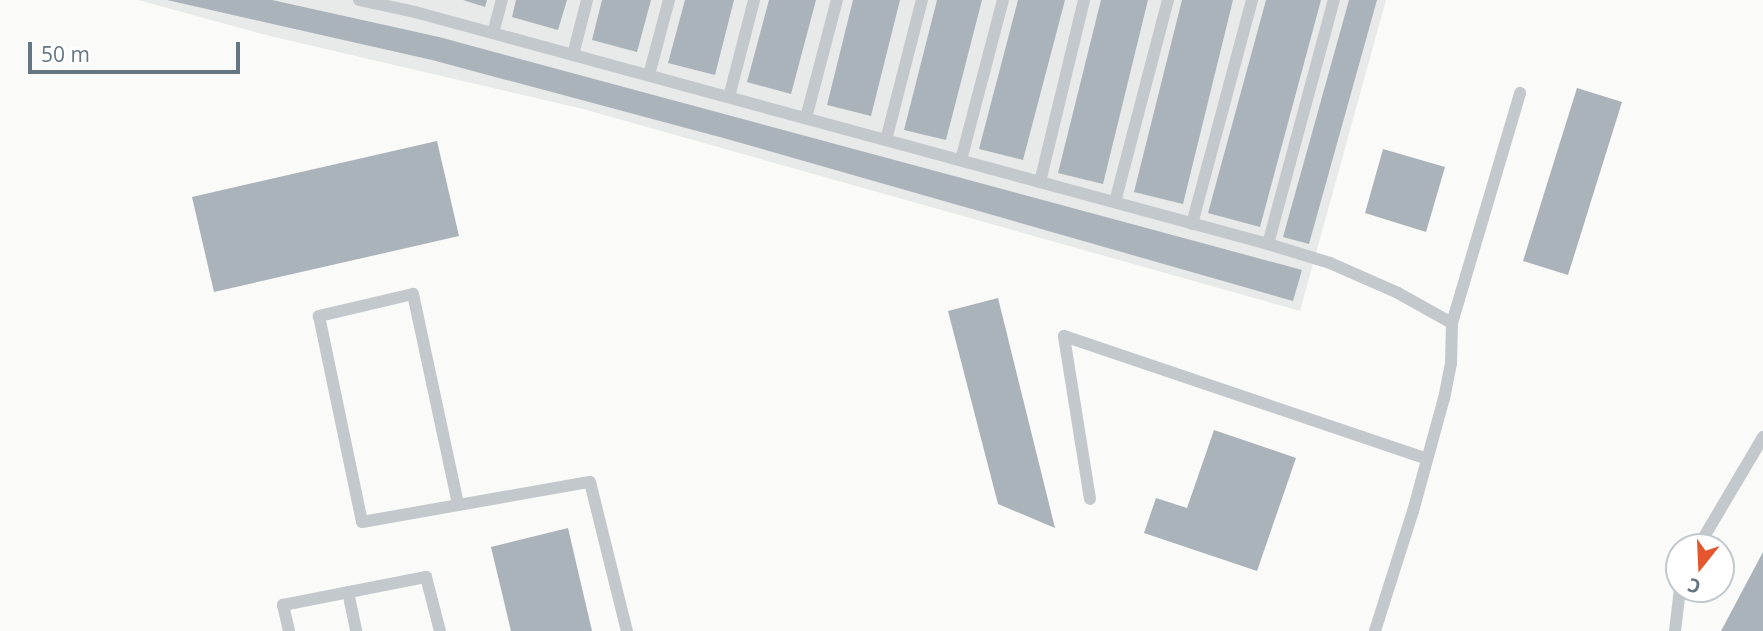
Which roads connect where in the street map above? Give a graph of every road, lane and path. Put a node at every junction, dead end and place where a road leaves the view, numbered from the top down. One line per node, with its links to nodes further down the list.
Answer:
1 (359, 0): 13 (lane)
2 (502, 0): 14 (lane)
3 (587, 0): 15 (lane)
4 (669, 0): 16 (lane)
5 (754, 0): 18 (lane)
6 (837, 0): 19 (lane)
7 (922, 0): 20 (lane)
8 (1003, 0): 21 (lane)
9 (1084, 0): 22 (lane)
10 (1168, 0): 23 (lane)
11 (1252, 0): 24 (lane)
12 (1334, 0): 25 (lane)
13 (416, 6): 14 (lane)
14 (493, 33): 15 (lane)
15 (573, 55): 16 (lane)
16 (649, 75): 18 (lane)
17 (1520, 93): 26 (lane)
18 (729, 97): 19 (lane)
19 (806, 118): 20 (lane)
20 (886, 140): 21 (lane)
21 (961, 160): 22 (lane)
22 (1040, 182): 23 (lane)
23 (1115, 202): 24 (lane)
24 (1192, 224): 25 (lane)
25 (1268, 244): 26 (lane)
26 (1452, 323): 28 (lane)
27 (1763, 437): 31 (lane)
28 (1427, 459): 29 (lane); 38 (lane)
29 (1090, 499)
30 (458, 504): 30 (lane); 37 (lane)
31 (1706, 533)
32 (348, 592): 34 (lane); 35 (lane); 36 (lane)
33 (1678, 603): 39 (lane)
34 (289, 631)
35 (356, 631)
36 (440, 631)
37 (627, 631)
38 (1375, 631)
39 (1675, 631)

